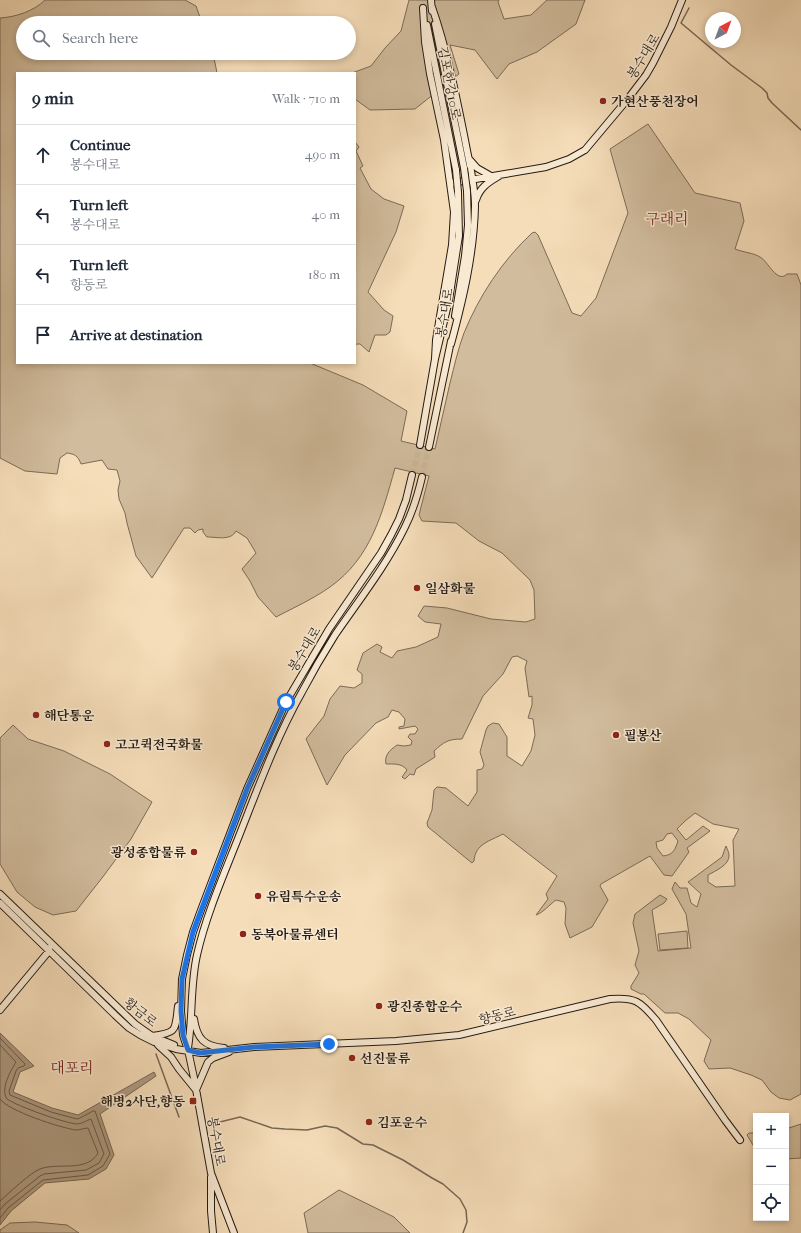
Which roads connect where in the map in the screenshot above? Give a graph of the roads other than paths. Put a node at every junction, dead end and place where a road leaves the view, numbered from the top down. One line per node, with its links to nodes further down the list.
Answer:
1 (422, 0): 5 (street, 김포한강10로)
2 (430, 0): 4 (street, 김포한강10로)
3 (682, 0): 9 (street, 봉수대로)
4 (432, 7): 6 (street); 7 (street, 김포한강10로)
5 (423, 8): 8 (street, 김포한강10로); 12 (street)
6 (468, 156): 10 (street); 11 (street)
7 (464, 168): 14 (street, 봉수대로, bridge)
8 (456, 170): 15 (street, 봉수대로, bridge)
9 (501, 174): 10 (street, 봉수대로); 13 (street)
10 (491, 176): 11 (street, 봉수대로)
11 (472, 180): 12 (street, 봉수대로); 13 (street)
12 (450, 183): 15 (street)
13 (475, 205): 14 (street)
14 (451, 344): 17 (street, 봉수대로)
15 (435, 359): 16 (street, 봉수대로)
16 (420, 445)
17 (429, 447)
18 (412, 475): 24 (street, 봉수대로)
19 (422, 477): 25 (street, 봉수대로)
20 (0, 894): 22 (street, 황금로)
21 (0, 903): 23 (street, 황금로)
22 (50, 943): 23 (street); 27 (street, 황금로)
23 (49, 951): 26 (street); 27 (street, 황금로)
24 (182, 979): 27 (street); 29 (street, 봉수대로)
25 (192, 992): 28 (street); 29 (street, 봉수대로)
26 (0, 1010)
27 (153, 1039): 29 (street, 황금로); 30 (street)
28 (238, 1049): 29 (street, 향동로); 30 (street); 31 (street, 향동로)
29 (188, 1050): 30 (street, 봉수대로)
30 (196, 1090): 32 (street, 봉수대로)
31 (740, 1140)
32 (211, 1173): 33 (street); 34 (street, 봉수대로)
33 (213, 1233)
34 (234, 1233)

